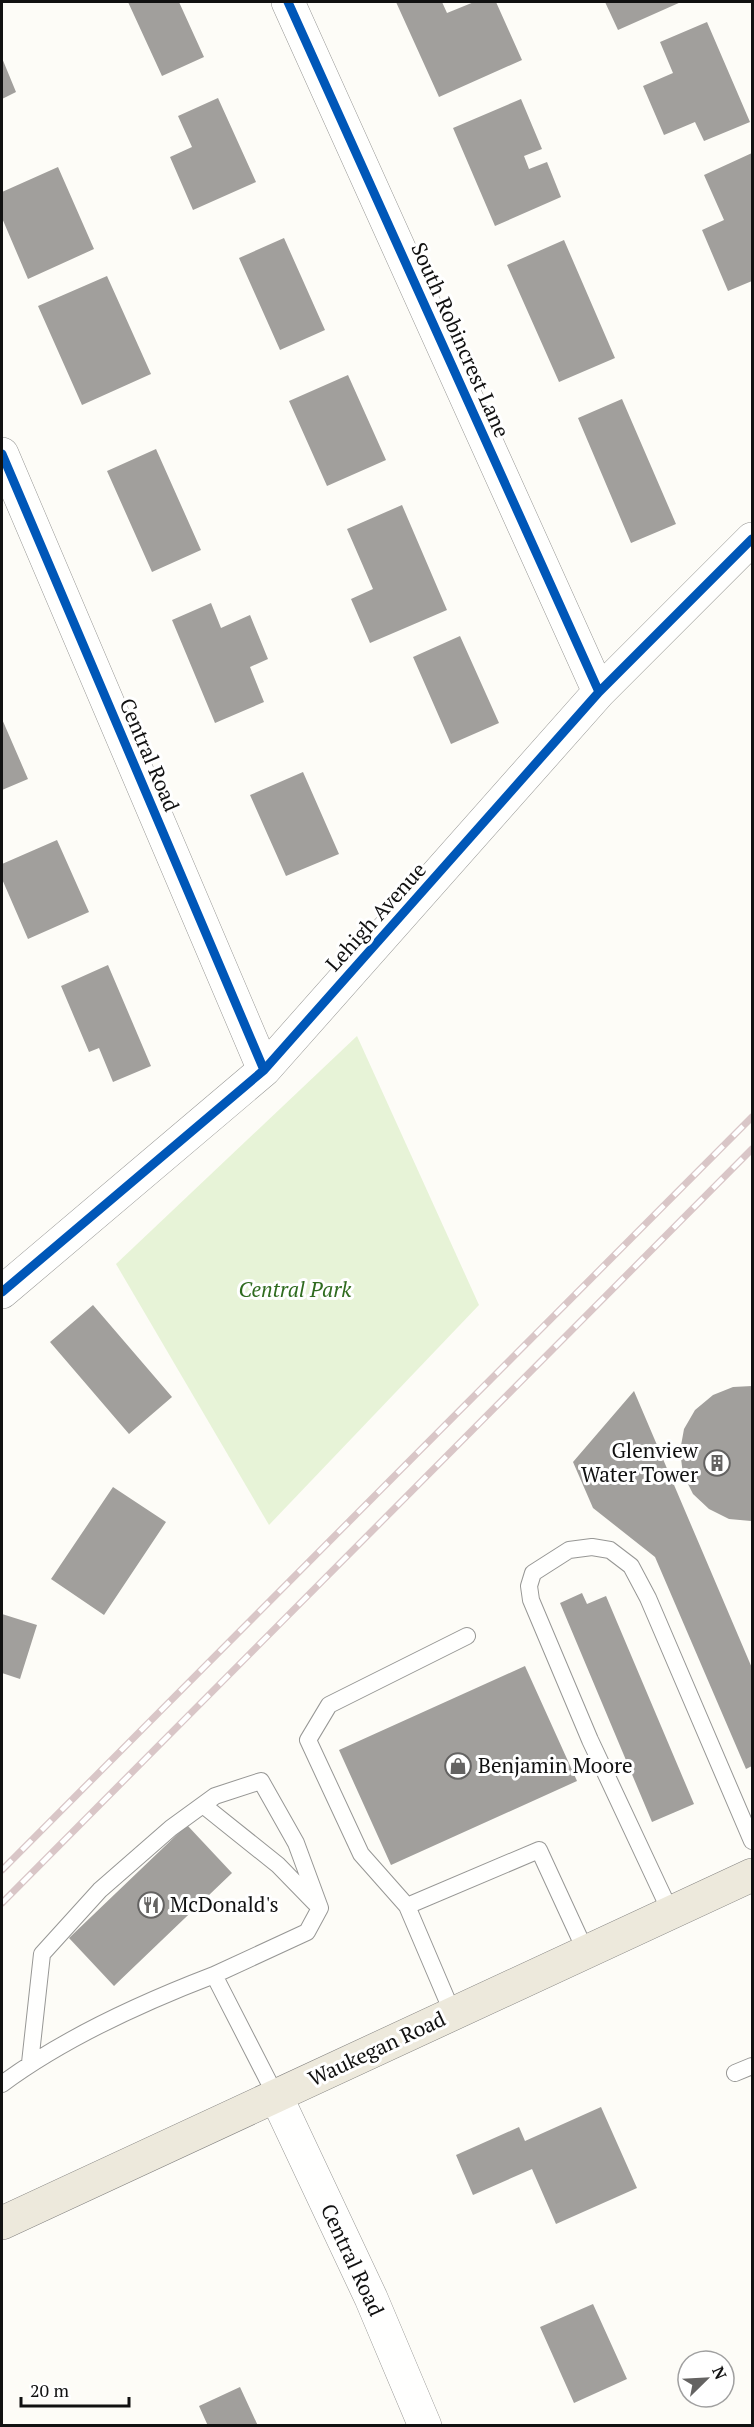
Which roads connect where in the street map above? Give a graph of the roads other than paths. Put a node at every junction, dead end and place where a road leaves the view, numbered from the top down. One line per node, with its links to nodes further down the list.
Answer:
1 (288, 2): 4 (street, South Robincrest Lane)
2 (2, 454): 5 (street, Central Road)
3 (753, 539): 4 (street, Lehigh Avenue)
4 (599, 692): 5 (street, Lehigh Avenue)
5 (264, 1070): 6 (street, Lehigh Avenue)
6 (2, 1292)
7 (467, 1636): 11 (lane)
8 (203, 1805): 12 (lane); 12 (lane); 17 (lane)
9 (753, 1841): 13 (lane)
10 (753, 1875): 13 (main road, Waukegan Road)
11 (407, 1906): 14 (lane); 16 (lane)
12 (320, 1908): 15 (lane)
13 (671, 1913): 14 (main road, Waukegan Road)
14 (586, 1952): 16 (main road, Waukegan Road)
15 (214, 1975): 17 (lane); 21 (lane)
16 (453, 2014): 21 (main road, Waukegan Road)
17 (30, 2063): 20 (lane)
18 (753, 2066): 19 (lane)
19 (735, 2073)
20 (2, 2084)
21 (276, 2096): 22 (main road, Waukegan Road); 23 (street, Central Road)
22 (2, 2223)
23 (426, 2426)

